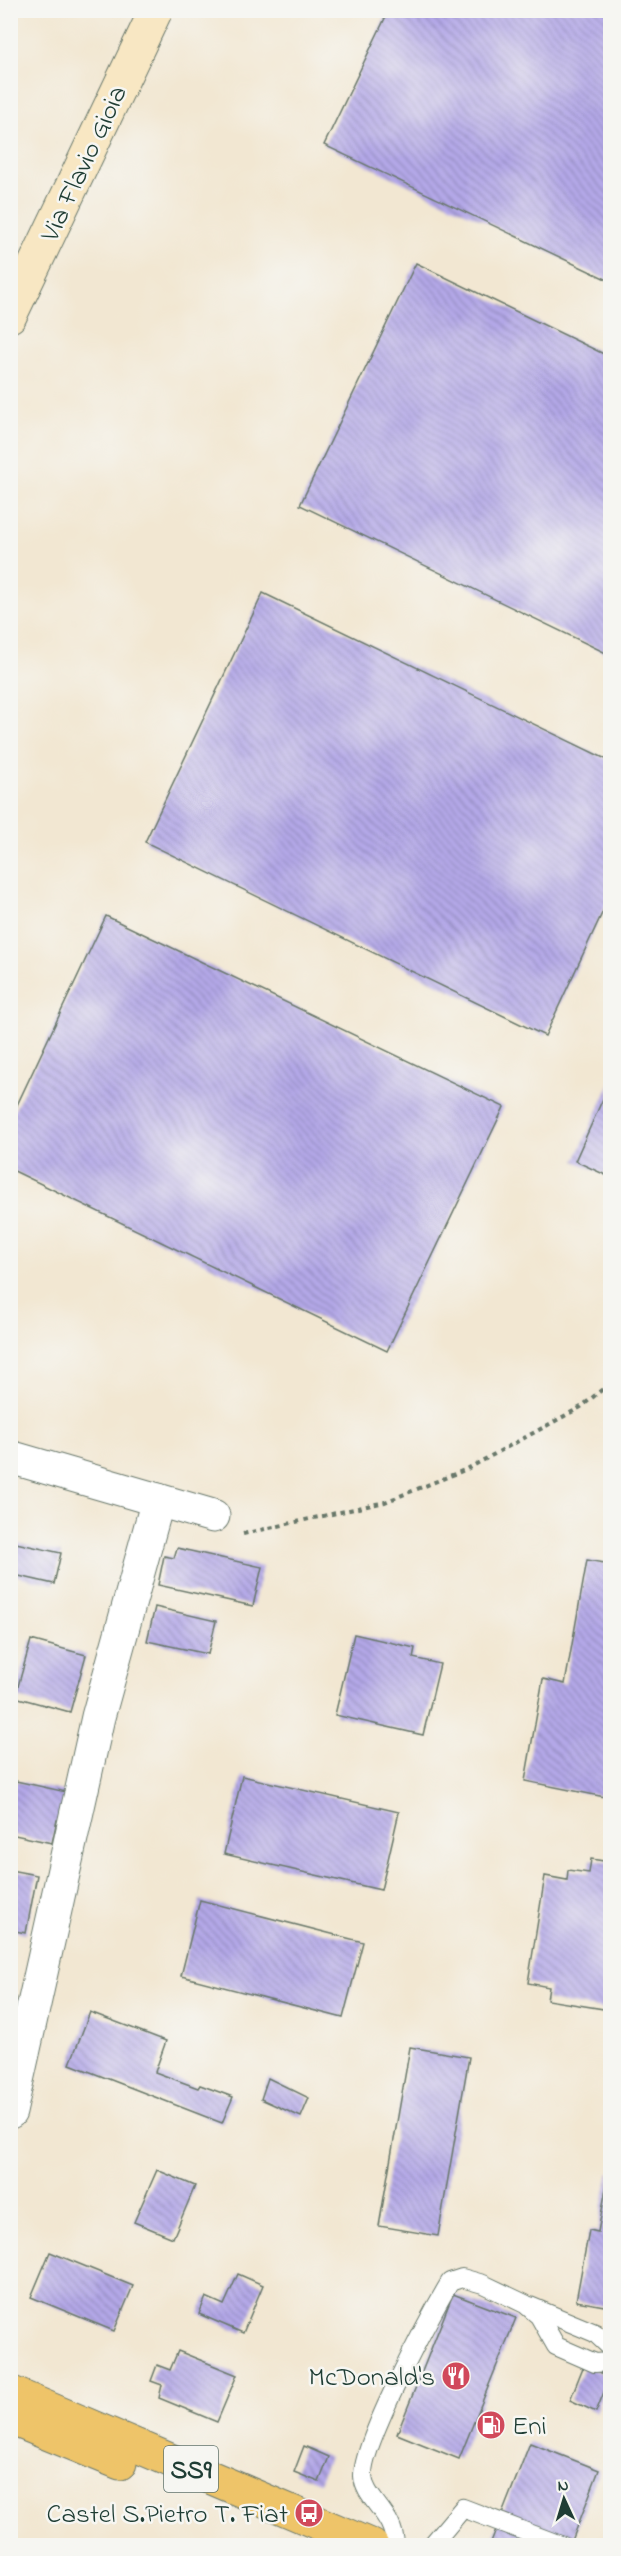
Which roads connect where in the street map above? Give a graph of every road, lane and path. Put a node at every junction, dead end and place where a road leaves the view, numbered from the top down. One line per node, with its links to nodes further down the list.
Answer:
1 (156, 10): 2 (main road, Via Flavio Gioia)
2 (10, 316)
3 (610, 1383): 6 (path)
4 (10, 1457): 5 (street)
5 (158, 1500): 6 (street); 7 (street)
6 (222, 1526)
7 (10, 2112)
8 (525, 2304): 9 (lane); 10 (lane); 15 (lane)
9 (610, 2347)
10 (610, 2362)
11 (10, 2392): 14 (main road, SS9)
12 (10, 2418): 13 (main road, SS9)
13 (320, 2546)
14 (372, 2546)
15 (395, 2546)
16 (431, 2546): 17 (lane)
17 (563, 2546)

